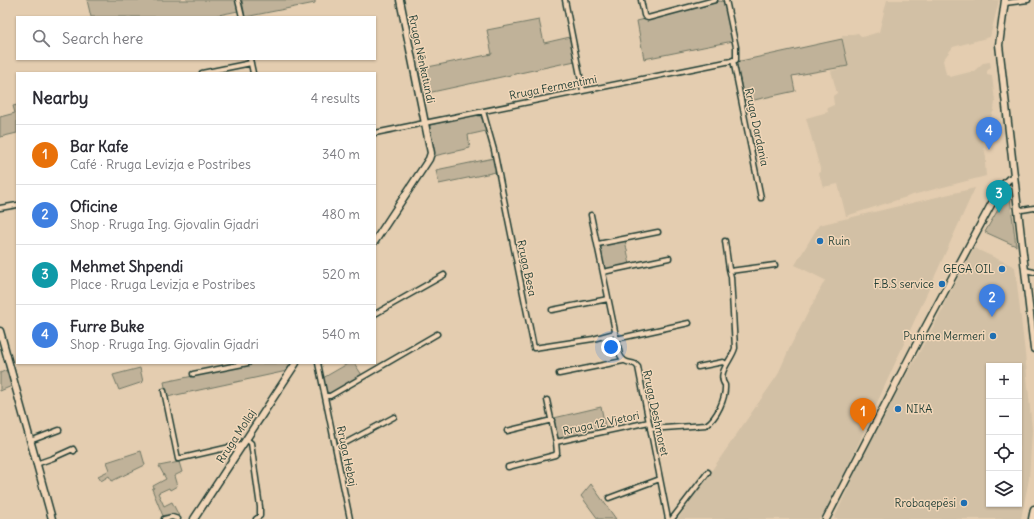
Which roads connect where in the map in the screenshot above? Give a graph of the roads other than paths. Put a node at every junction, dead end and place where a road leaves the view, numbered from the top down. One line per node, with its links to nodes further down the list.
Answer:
1 (238, 0): 9 (street)
2 (400, 0): 16 (street, Rruga Nënkatundi)
3 (565, 0): 14 (street)
4 (642, 0): 5 (street)
5 (715, 0)
6 (726, 0): 10 (street, Rruga Dardania)
7 (1028, 0): 8 (street)
8 (1005, 2): 18 (street)
9 (242, 16)
10 (734, 60): 14 (street, Rruga Fermentimi); 19 (street, Rruga Dardania)
11 (251, 61): 12 (street); 13 (street)
12 (206, 72)
13 (253, 72)
14 (583, 91): 15 (street, Rruga Fermentimi)
15 (483, 111): 16 (street, Rruga Fermentimi); 41 (street, Rruga Besa)
16 (425, 122): 17 (street, Rruga Fermentimi); 26 (street)
17 (376, 133)
18 (1014, 177): 21 (street); 81 (street)
19 (762, 198)
20 (16, 205): 22 (street)
21 (1018, 207): 23 (street); 31 (street)
22 (0, 208)
23 (1034, 208)
24 (591, 215): 28 (street)
25 (658, 232): 28 (street)
26 (376, 239)
27 (725, 241): 32 (street)
28 (598, 244): 33 (street)
29 (669, 258): 33 (street)
30 (775, 265): 32 (street)
31 (1026, 270): 34 (street); 44 (street)
32 (730, 271): 49 (street)
33 (603, 272): 36 (street)
34 (1034, 272)
35 (444, 275): 38 (street)
36 (608, 299): 37 (street); 41 (street)
37 (552, 310)
38 (376, 313)
39 (688, 324): 43 (street)
40 (0, 331): 62 (street)
41 (615, 333): 43 (street)
42 (437, 334): 54 (street)
43 (616, 339): 45 (street)
44 (1034, 348)
45 (623, 361): 52 (street); 58 (street, Rruga Deshmoret)
46 (243, 364): 51 (street)
47 (295, 364): 63 (street, Rruga Mollaj)
48 (318, 364): 54 (street, Rruga Hebaj)
49 (726, 364): 50 (street); 60 (street)
50 (698, 366)
51 (192, 374)
52 (559, 374)
53 (164, 391): 63 (street)
54 (325, 396): 65 (street, Rruga Hebaj)
55 (548, 400): 57 (street, Rruga 12 Vjetori)
56 (394, 417): 65 (street)
57 (552, 420): 61 (street, Rruga 12 Vjetori); 64 (street, Rruga 12 Vjetori)
58 (649, 422): 60 (street, Rruga Deshmoret); 64 (street, Rruga 12 Vjetori)
59 (59, 430): 62 (street)
60 (650, 430): 70 (street, Rruga Deshmoret)
61 (506, 431)
62 (30, 441): 67 (street)
63 (245, 441): 76 (street, Rruga Mollaj); 77 (street)
64 (556, 442): 68 (street, Rruga 12 Vjetori)
65 (336, 448): 78 (street, Rruga Hebaj)
66 (74, 451): 67 (street)
67 (36, 464): 73 (street)
68 (508, 467)
69 (708, 472): 80 (street)
70 (660, 479): 71 (street); 79 (street, Rruga Deshmoret)
71 (609, 498)
72 (1034, 509): 82 (street)
73 (50, 518)
74 (164, 519): 75 (street)
75 (178, 519)
76 (194, 519)
77 (256, 519)
78 (350, 519)
79 (668, 519)
80 (672, 519)
81 (826, 519)
82 (1032, 519)

